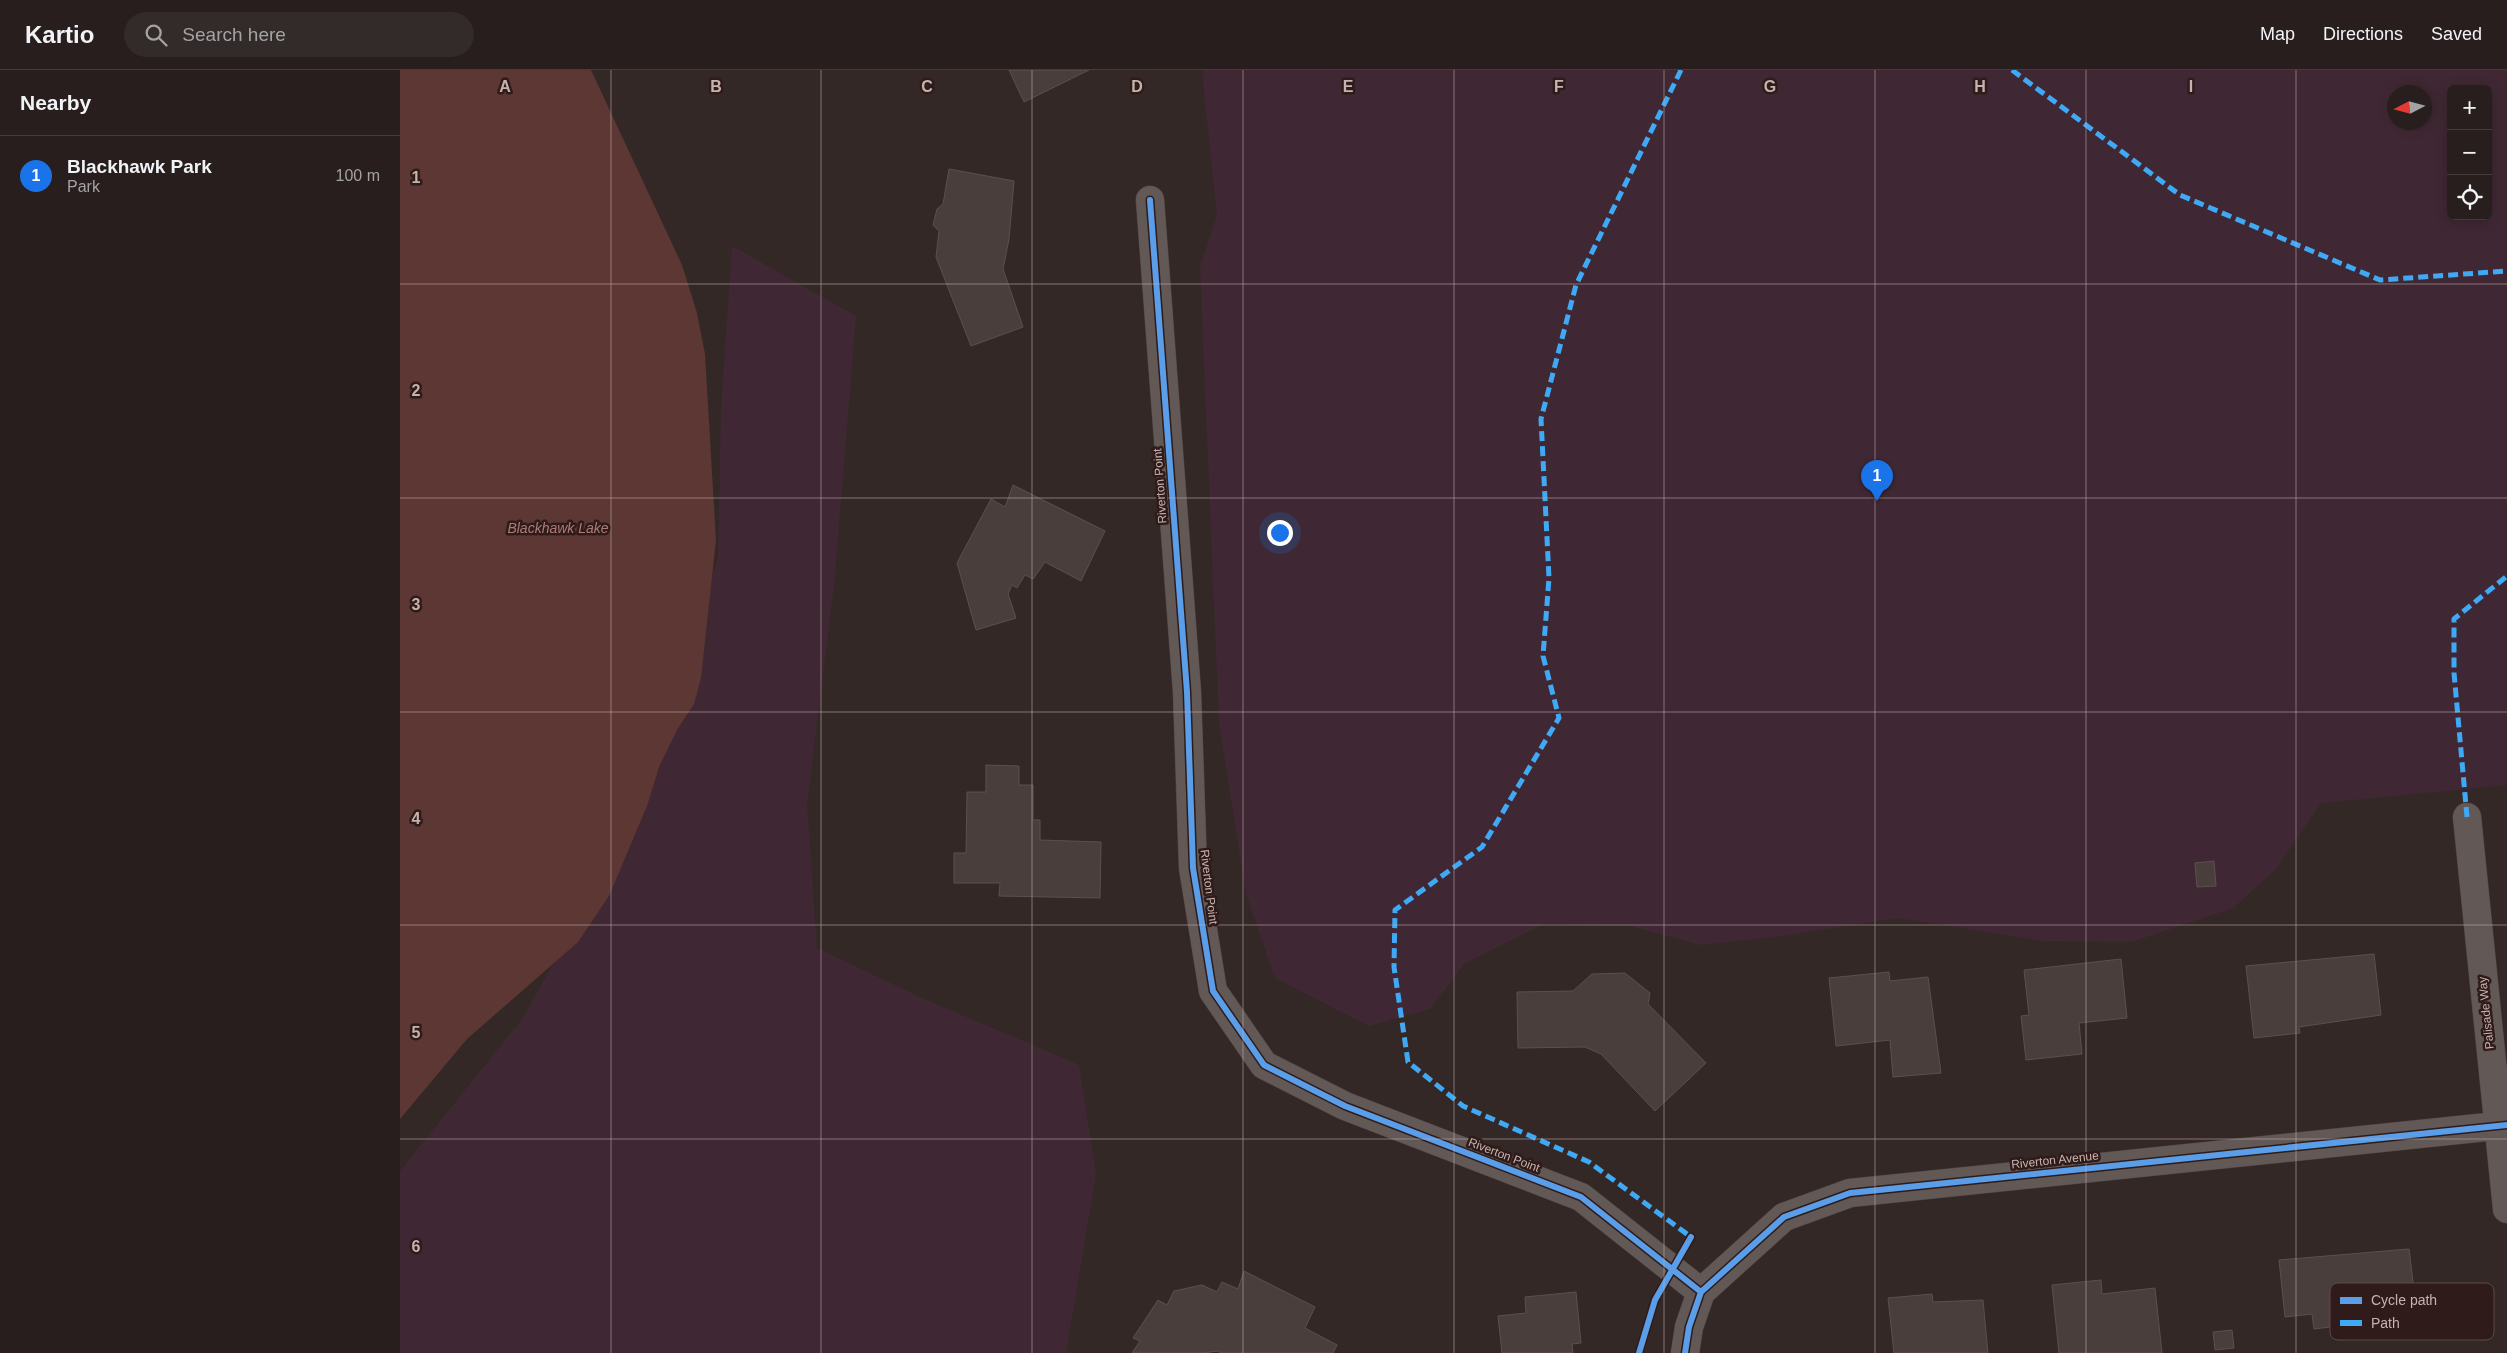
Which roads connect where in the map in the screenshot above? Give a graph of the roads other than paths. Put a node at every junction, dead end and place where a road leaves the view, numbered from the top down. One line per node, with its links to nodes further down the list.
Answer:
1 (1150, 200): 5 (street, Riverton Point)
2 (2468, 817): 3 (street, Palisade Way)
3 (2502, 1126): 4 (street, Palisade Way); 5 (street, Riverton Avenue)
4 (2507, 1209)
5 (1701, 1292): 6 (street, Riverton Avenue)
6 (1685, 1353)

